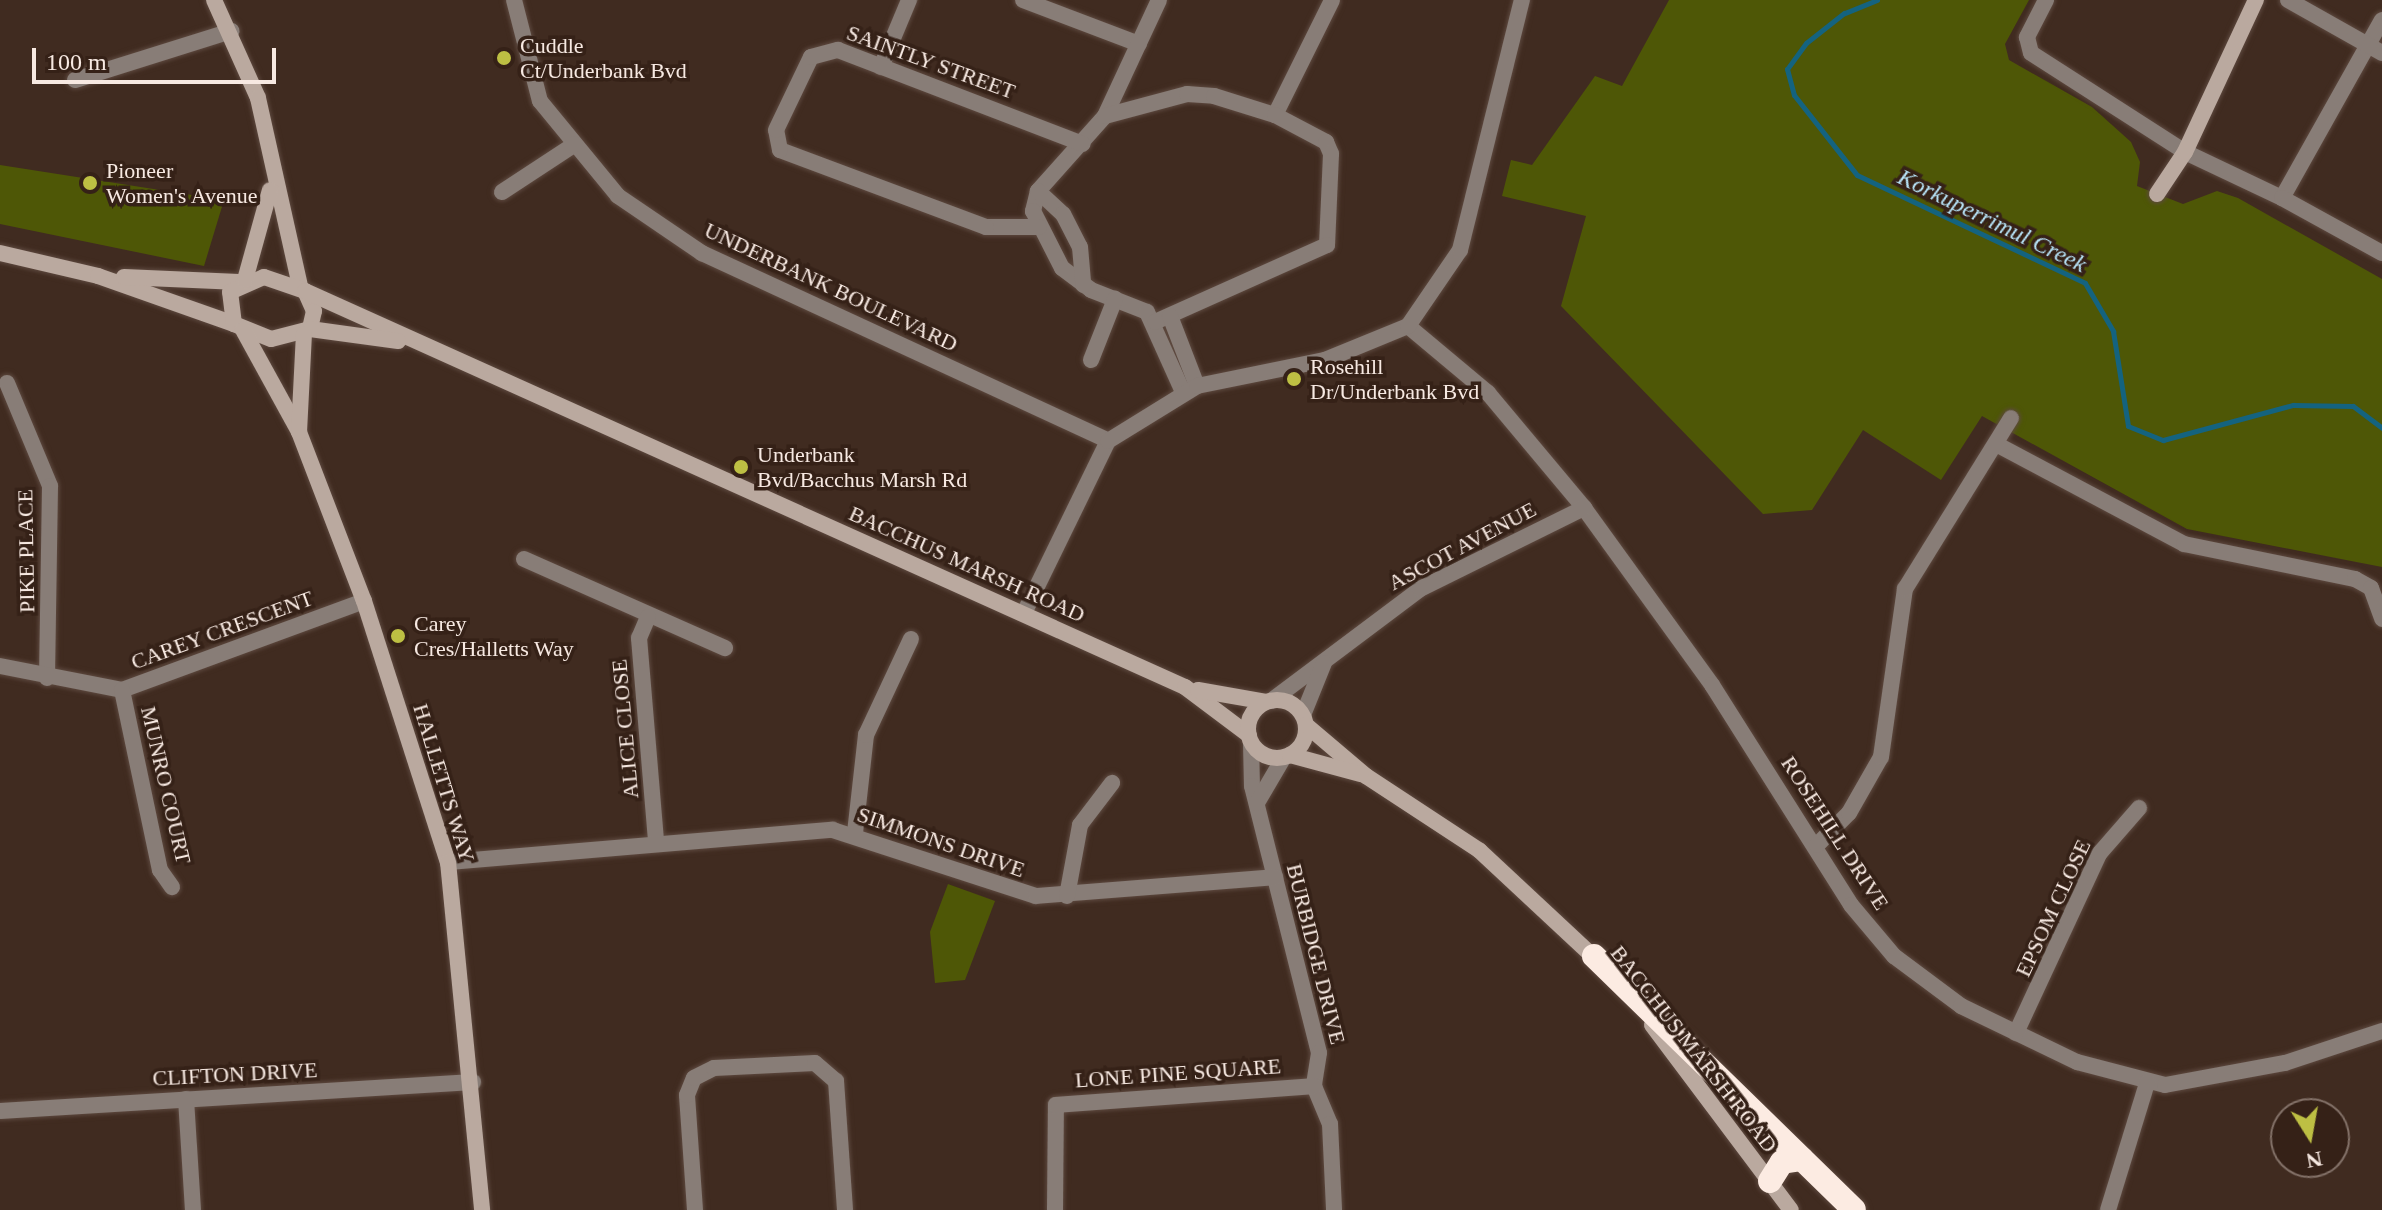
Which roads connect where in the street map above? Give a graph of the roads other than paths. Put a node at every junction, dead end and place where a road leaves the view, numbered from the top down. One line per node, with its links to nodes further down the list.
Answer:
1 (214, 0): 12 (main road)
2 (514, 0): 19 (street, UNDERBANK BOULEVARD)
3 (909, 0): 15 (street)
4 (1023, 0): 13 (street)
5 (1159, 0): 13 (street)
6 (1332, 0): 17 (street)
7 (1522, 0): 36 (street)
8 (2046, 0): 21 (street)
9 (2256, 0): 21 (main road)
10 (2288, 0): 14 (street)
11 (2382, 20): 14 (street)
12 (231, 31): 16 (street); 22 (main road)
13 (1139, 44): 18 (street)
14 (2375, 49): 26 (street)
15 (881, 67): 20 (street, SAINTLY STREET); 27 (street, SAINTLY STREET)
16 (75, 80)
17 (1275, 115): 18 (street); 35 (street)
18 (1105, 116): 20 (street)
19 (575, 144): 24 (street); 45 (street, UNDERBANK BOULEVARD)
20 (1083, 144): 23 (street)
21 (2185, 152): 25 (main road); 26 (street)
22 (271, 179): 31 (main road); 33 (main road)
23 (1038, 191): 27 (street); 32 (street)
24 (502, 192)
25 (2157, 194)
26 (2282, 198): 29 (street)
27 (1039, 227): 32 (street)
28 (0, 253): 30 (main road)
29 (2382, 253)
30 (98, 276): 31 (main road, BACCHUS MARSH ROAD); 37 (main road, BACCHUS MARSH ROAD)
31 (242, 281): 33 (main road, BACCHUS MARSH ROAD); 37 (main road)
32 (1083, 285): 34 (street)
33 (303, 289): 38 (main road, HALLETTS WAY); 40 (main road, BACCHUS MARSH ROAD)
34 (1115, 299): 35 (street); 39 (street)
35 (1163, 319): 42 (street)
36 (1408, 326): 42 (street); 47 (street, ROSEHILL DRIVE)
37 (238, 327): 38 (main road, BACCHUS MARSH ROAD); 44 (main road, HALLETTS WAY)
38 (307, 332): 40 (main road, BACCHUS MARSH ROAD); 44 (main road, HALLETTS WAY)
39 (1091, 360)
40 (468, 365): 50 (main road, BACCHUS MARSH ROAD)
41 (7, 383): 57 (street, PIKE PLACE)
42 (1190, 389): 45 (street)
43 (2011, 418): 46 (street)
44 (299, 432): 49 (main road, HALLETTS WAY)
45 (1108, 441): 50 (street)
46 (1996, 444): 52 (street); 70 (street)
47 (1584, 508): 55 (street, ASCOT AVENUE); 70 (street, ROSEHILL DRIVE)
48 (524, 559): 51 (street)
49 (364, 601): 59 (street, CAREY CRESCENT); 71 (main road, HALLETTS WAY)
50 (1024, 613): 58 (main road, BACCHUS MARSH ROAD)
51 (648, 617): 54 (street); 69 (street, ALICE CLOSE)
52 (2382, 619)
53 (911, 639): 68 (street)
54 (725, 648)
55 (1327, 659): 60 (street, ASCOT AVENUE); 61 (street)
56 (0, 666): 57 (street, CAREY CRESCENT)
57 (47, 678): 59 (street, CAREY CRESCENT)
58 (1185, 687): 60 (main road, BACCHUS MARSH ROAD); 62 (main road, BACCHUS MARSH ROAD)
59 (122, 690): 73 (street, MUNRO COURT)
60 (1269, 702): 61 (main road); 62 (main road)
61 (1304, 720): 63 (main road); 64 (main road, BACCHUS MARSH ROAD)
62 (1250, 739): 63 (main road); 66 (street, BURBIDGE DRIVE)
63 (1287, 756): 64 (main road, BACCHUS MARSH ROAD); 66 (street)
64 (1366, 776): 75 (main road, BACCHUS MARSH ROAD)
65 (1112, 783): 74 (street)
66 (1257, 803): 72 (street, BURBIDGE DRIVE)
67 (2139, 808): 77 (street, EPSOM CLOSE)
68 (855, 833): 69 (street, SIMMONS DRIVE); 74 (street, SIMMONS DRIVE)
69 (656, 840): 71 (street, SIMMONS DRIVE)
70 (1817, 845): 77 (street, ROSEHILL DRIVE)
71 (448, 862): 78 (main road, HALLETTS WAY)
72 (1275, 877): 74 (street, SIMMONS DRIVE); 80 (street, BURBIDGE DRIVE)
73 (172, 887)
74 (1067, 896)
75 (1594, 956): 83 (highway); 84 (main road, BACCHUS MARSH ROAD)
76 (2382, 1031): 79 (street, ROSEHILL DRIVE)
77 (2016, 1033): 79 (street, ROSEHILL DRIVE)
78 (473, 1082): 81 (street, CLIFTON DRIVE); 86 (main road, HALLETTS WAY)
79 (2147, 1083): 93 (street)
80 (1314, 1086): 89 (street, LONE PINE SQUARE); 90 (street, BURBIDGE DRIVE)
81 (186, 1099): 82 (street, CLIFTON DRIVE); 85 (street)
82 (0, 1111)
83 (1802, 1159): 84 (highway); 92 (highway)
84 (1770, 1181): 91 (main road, BACCHUS MARSH ROAD)
85 (193, 1210)
86 (482, 1210)
87 (695, 1210): 88 (street)
88 (845, 1210)
89 (1055, 1210)
90 (1334, 1210)
91 (1791, 1210)
92 (1854, 1210)
93 (2108, 1210)

